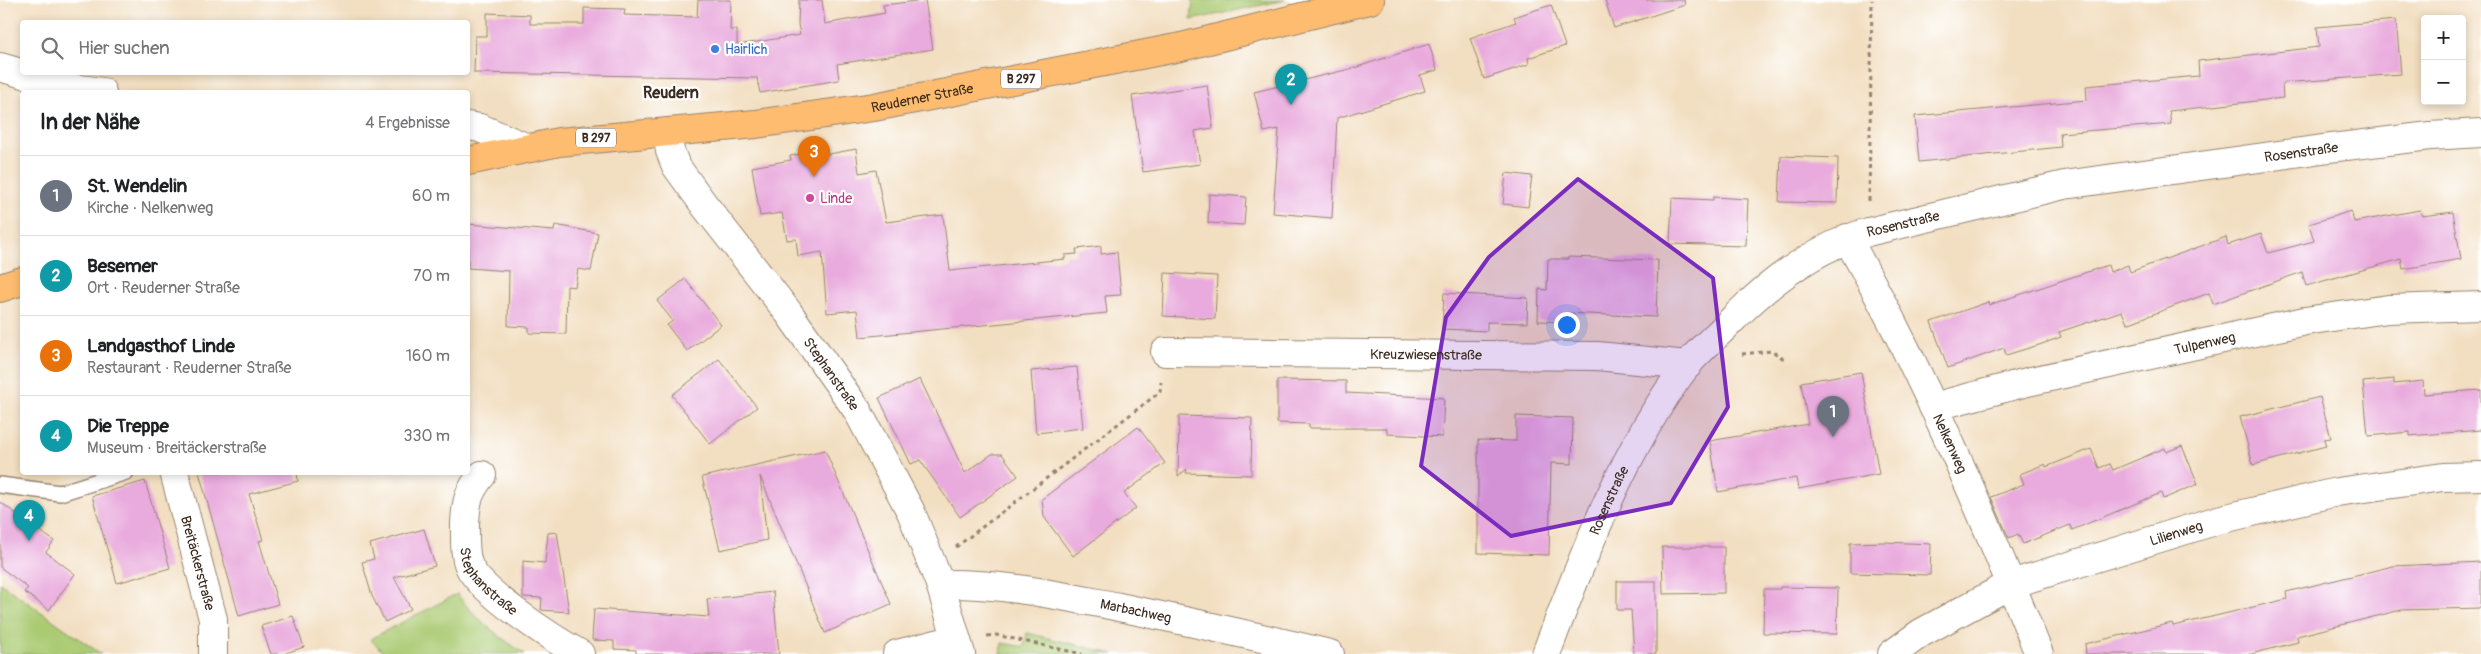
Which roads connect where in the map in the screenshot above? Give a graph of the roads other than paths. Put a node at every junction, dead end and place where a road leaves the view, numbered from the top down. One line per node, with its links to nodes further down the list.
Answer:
1 (1370, 0): 7 (main road, Reuderner Straße / B 297)
2 (0, 67): 3 (street)
3 (20, 73)
4 (27, 75): 5 (street)
5 (87, 90)
6 (470, 126): 9 (street)
7 (667, 132): 9 (main road, Reuderner Straße / B 297); 23 (street, Stephanstraße)
8 (2481, 134): 11 (street, Rosenstraße)
9 (525, 148): 10 (main road, Reuderner Straße / B 297)
10 (470, 160)
11 (1858, 235): 16 (street, Rosenstraße); 17 (street, Nelkenweg)
12 (20, 282): 13 (main road)
13 (0, 288)
14 (2481, 306): 17 (street, Tulpenweg)
15 (1165, 352): 16 (street, Kreuzwiesenstraße)
16 (1688, 364): 30 (street, Rosenstraße)
17 (1933, 407): 24 (street, Nelkenweg)
18 (117, 475): 22 (lane)
19 (175, 475): 26 (street, Breitäckerstraße)
20 (482, 475): 27 (street, Stephanstraße)
21 (2481, 476): 24 (street, Lilienweg)
22 (0, 485)
23 (940, 584): 25 (street, Stephanstraße); 29 (street, Marbachweg)
24 (2011, 584): 31 (street, Lilienweg); 32 (street, Nelkenweg)
25 (958, 647): 28 (street)
26 (213, 654)
27 (580, 654)
28 (897, 654)
29 (1330, 654)
30 (1546, 654)
31 (1892, 654)
32 (2039, 654)

